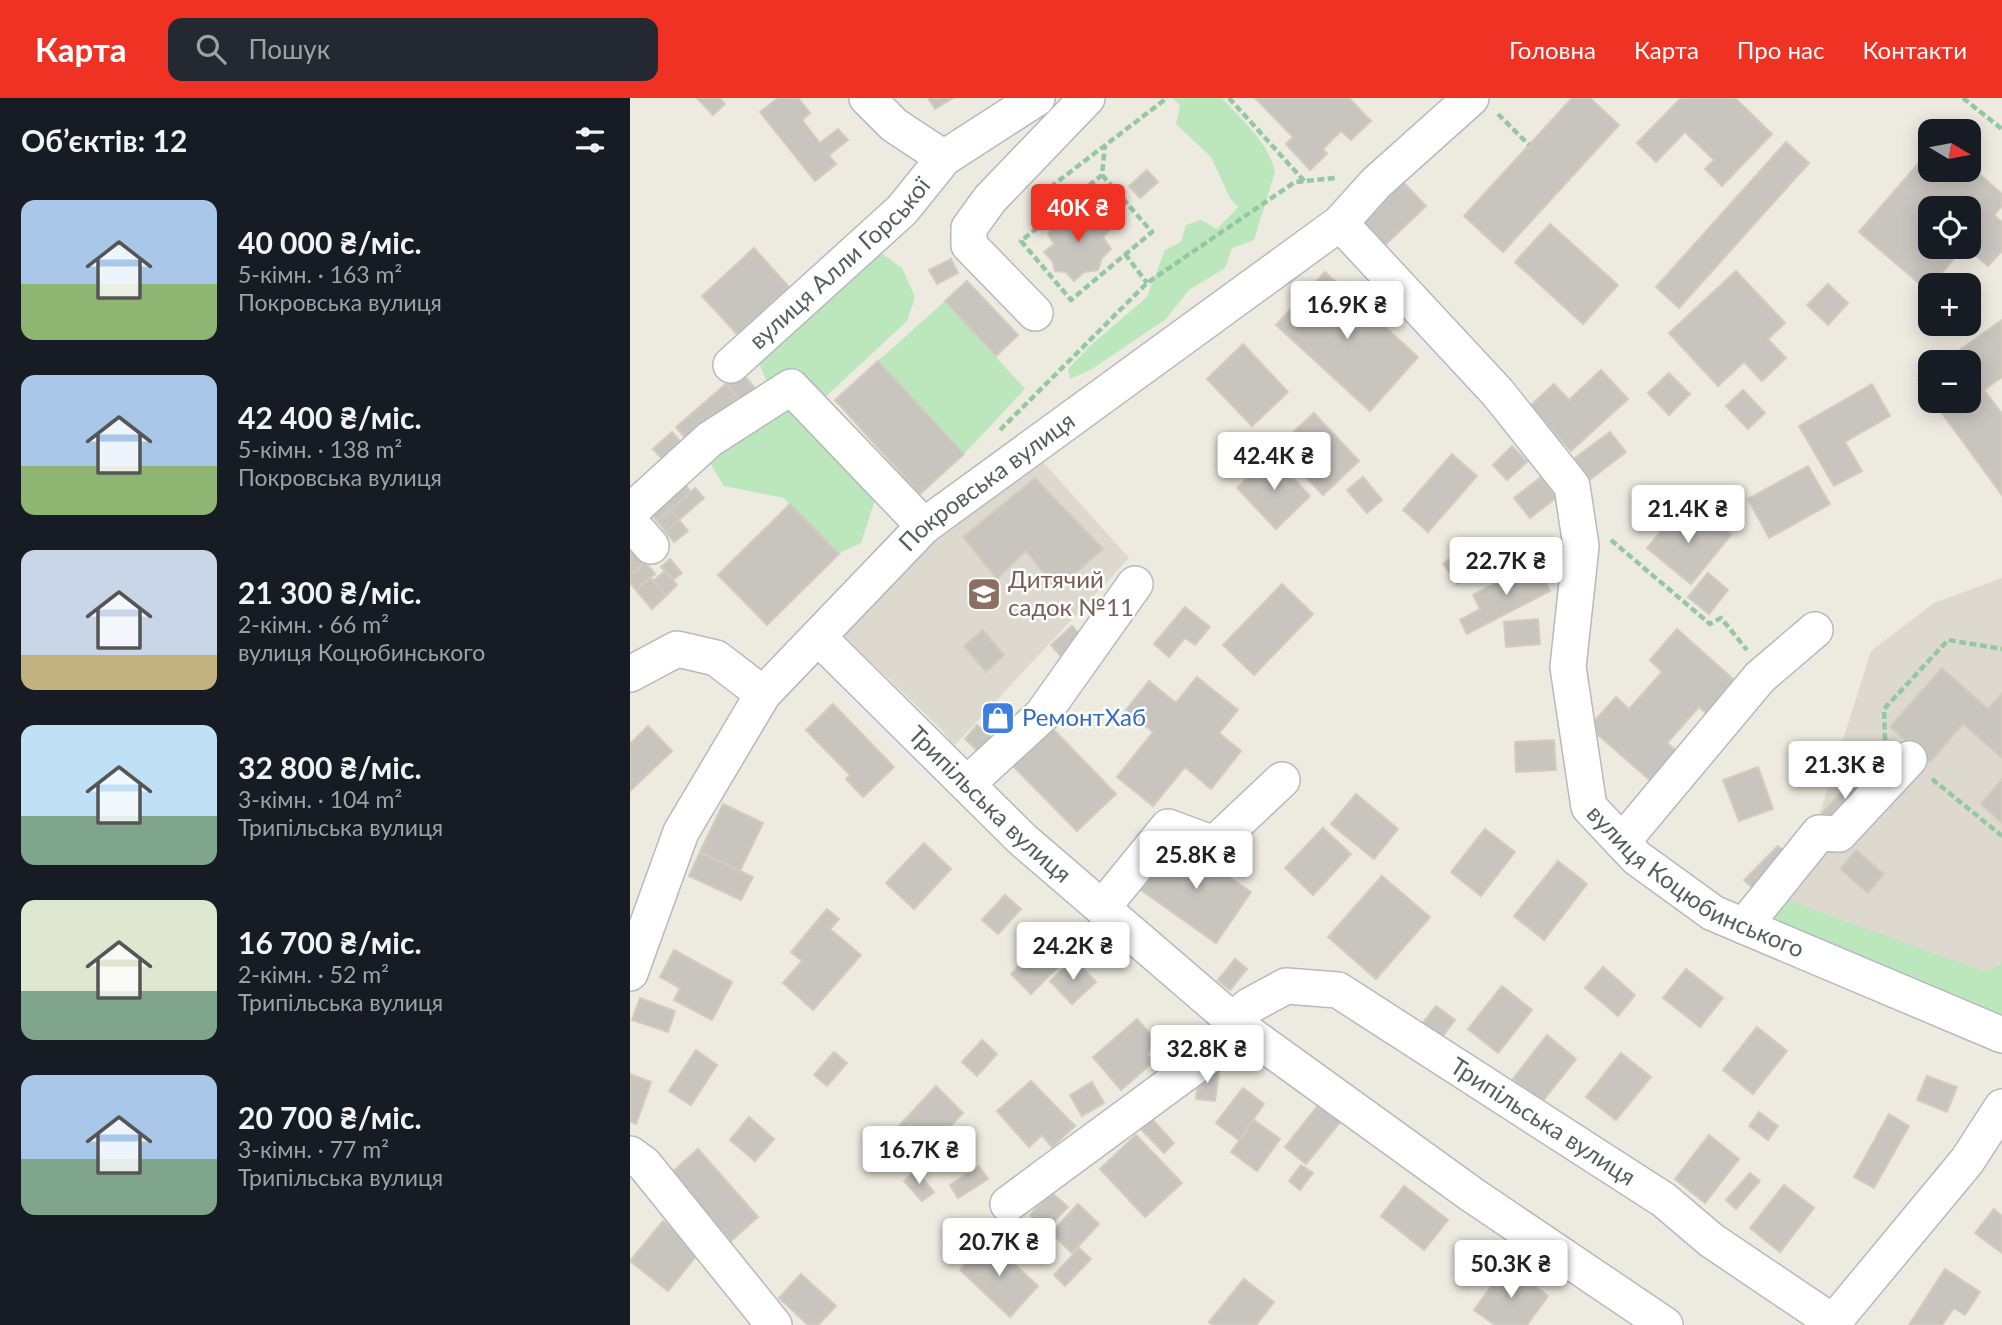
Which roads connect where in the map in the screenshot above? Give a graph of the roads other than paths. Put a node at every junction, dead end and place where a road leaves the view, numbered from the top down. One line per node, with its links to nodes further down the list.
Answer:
1 (867, 98): 5 (street, вулиця Алли Горської)
2 (1037, 98): 5 (street, вулиця Алли Горської)
3 (1087, 98): 7 (street)
4 (1483, 105): 6 (street, Покровська вулиця)
5 (944, 158): 8 (street, вулиця Алли Горської)
6 (1340, 223): 10 (street, Покровська вулиця); 19 (street, вулиця Коцюбинського)
7 (1035, 313)
8 (731, 365)
9 (630, 512): 10 (street)
10 (924, 526): 13 (street, Покровська вулиця)
11 (1135, 584): 18 (street)
12 (1815, 630): 19 (street)
13 (818, 636): 15 (street, Покровська вулиця); 18 (street, Трипільська вулиця)
14 (630, 674): 15 (street)
15 (763, 694): 22 (street, Покровська вулиця)
16 (1909, 759): 21 (street)
17 (1282, 780): 20 (street)
18 (967, 784): 20 (street, Трипільська вулиця)
19 (1622, 842): 21 (street, вулиця Коцюбинського)
20 (1102, 908): 23 (street, Трипільська вулиця)
21 (1744, 926): 24 (street, вулиця Коцюбинського)
22 (632, 962)
23 (1238, 1025): 27 (street, Трипільська вулиця); 28 (street, Трипільська вулиця); 30 (street, Трипільська вулиця)
24 (2002, 1035)
25 (2002, 1107): 28 (street)
26 (630, 1154): 29 (street)
27 (1008, 1204)
28 (1833, 1324)
29 (774, 1325)
30 (1665, 1325)

